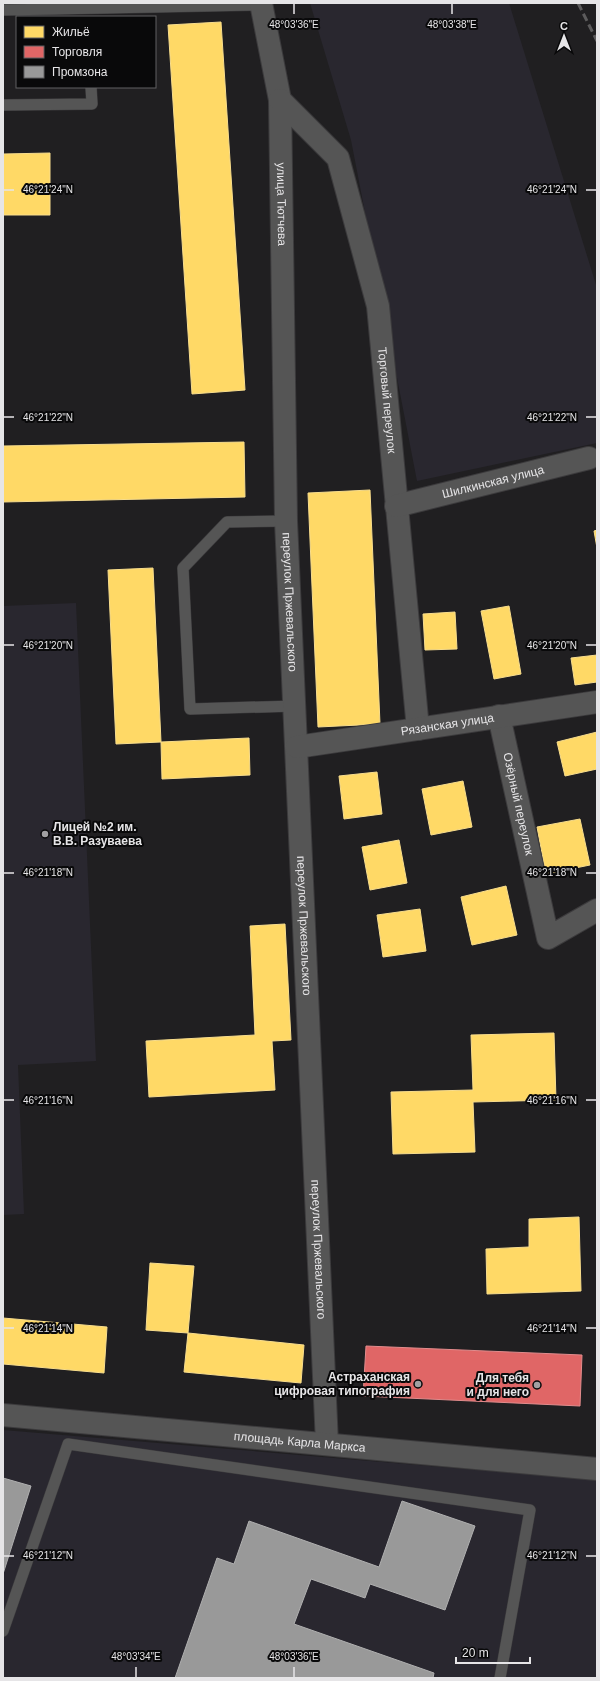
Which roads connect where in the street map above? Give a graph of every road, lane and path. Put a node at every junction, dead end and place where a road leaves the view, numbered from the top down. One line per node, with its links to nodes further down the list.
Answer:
1 (261, 4): 3 (lane); 5 (street, улица Тютчева)
2 (3, 10): 3 (lane)
3 (89, 13)
4 (91, 88): 6 (lane)
5 (280, 100): 7 (street, улица Тютчева); 9 (street, Торговый переулок)
6 (3, 105)
7 (284, 408): 10 (street, переулок Пржевальского)
8 (589, 458): 9 (street, Шилкинская улица)
9 (396, 506): 14 (street, Торговый переулок)
10 (286, 521): 12 (street, переулок Пржевальского); 12 (lane)
11 (597, 702): 13 (street, Рязанская улица)
12 (295, 706): 15 (street, переулок Пржевальского)
13 (499, 716): 14 (street, Рязанская улица); 16 (street, Озёрный переулок)
14 (418, 729): 15 (street, Рязанская улица)
15 (297, 747): 18 (street, переулок Пржевальского)
16 (597, 910)
17 (3, 1415): 18 (street, площадь Карла Маркса)
18 (326, 1444): 19 (street, площадь Карла Маркса)
19 (597, 1469)
20 (3, 1631): 21 (lane)
21 (500, 1678)

